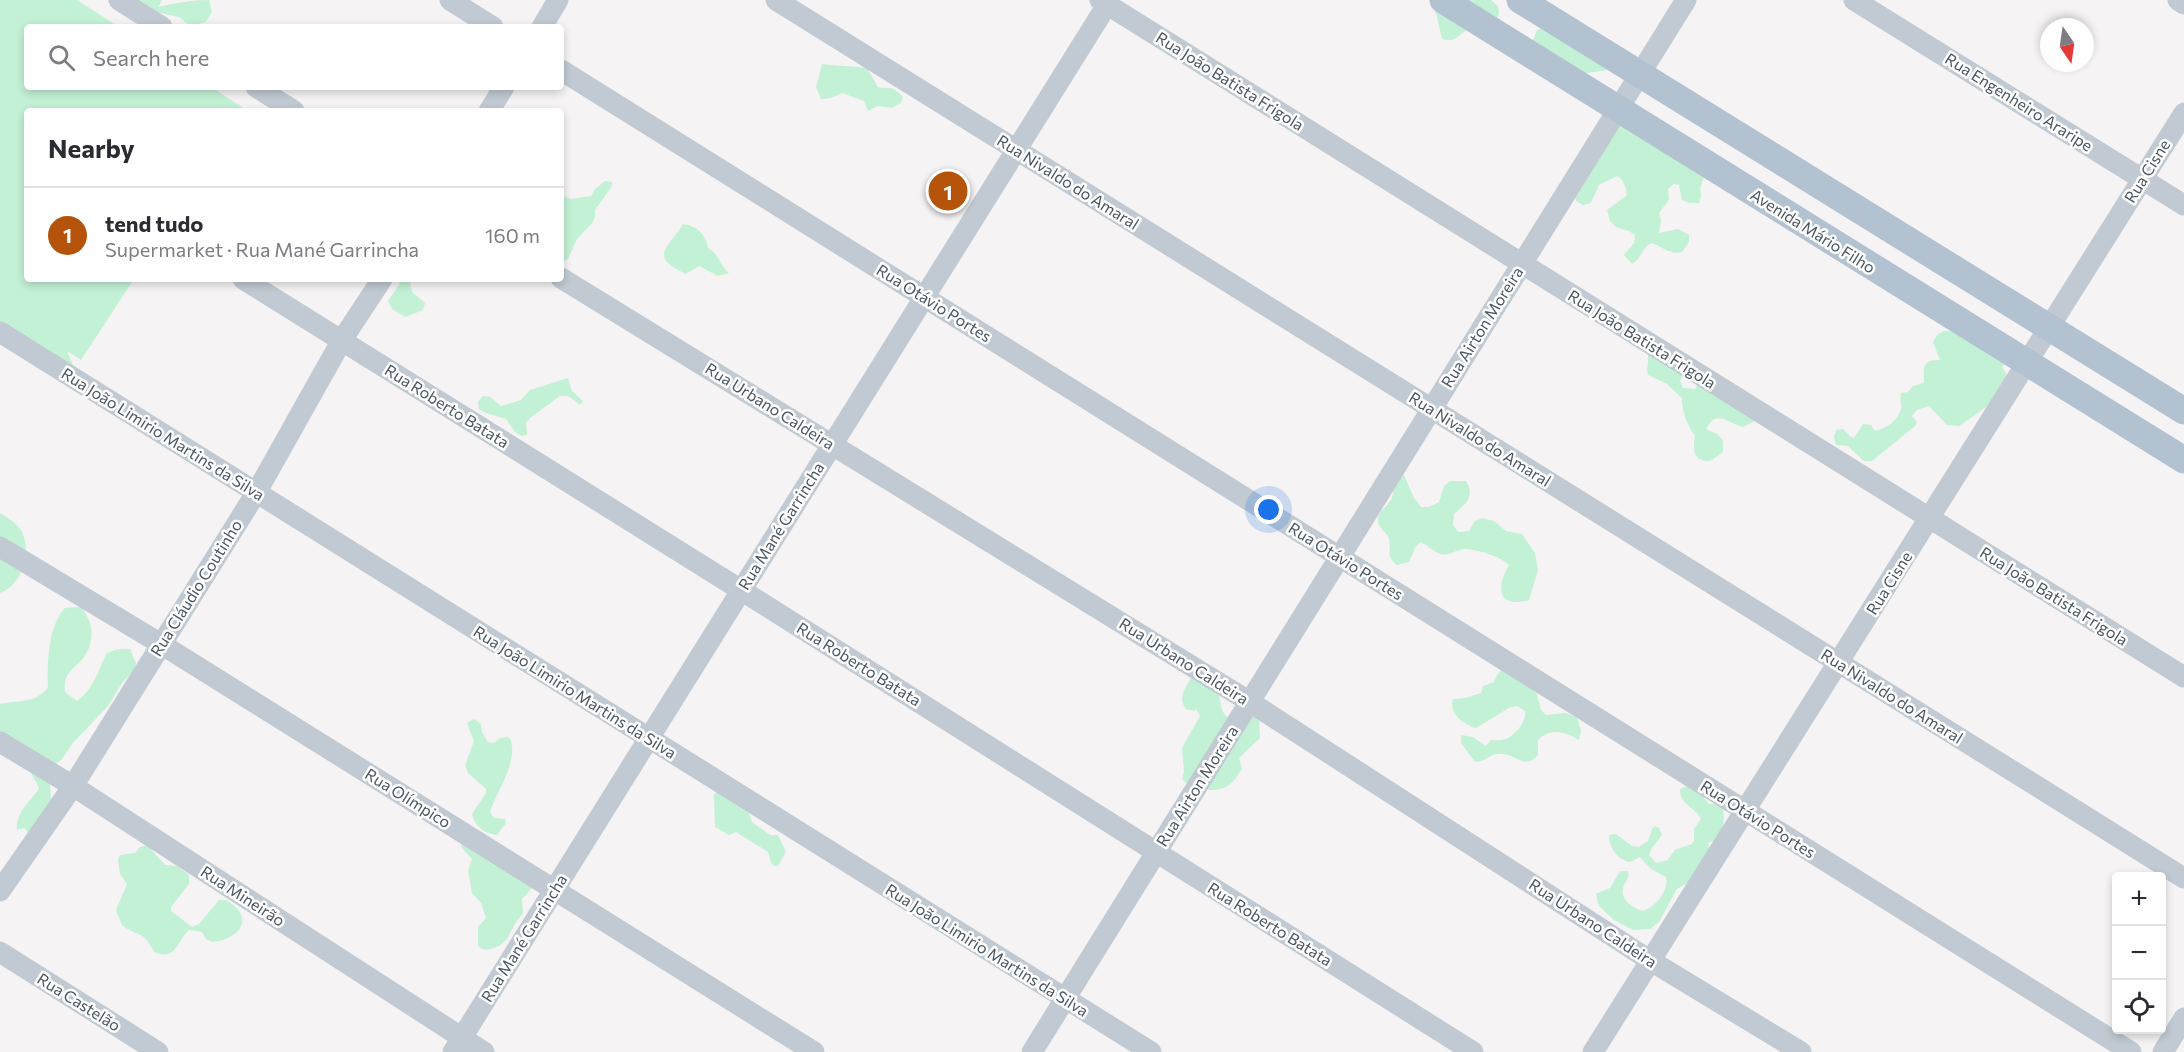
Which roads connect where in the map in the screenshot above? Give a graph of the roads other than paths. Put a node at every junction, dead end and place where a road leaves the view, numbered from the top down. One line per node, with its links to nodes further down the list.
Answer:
1 (119, 0): 12 (street)
2 (450, 0): 13 (street)
3 (558, 0): 14 (street)
4 (776, 0): 23 (street, Rua Nivaldo do Amaral)
5 (1443, 0): 21 (main road, Avenida Mário Filho)
6 (1520, 0): 16 (main road)
7 (1686, 0): 16 (street, Rua Airton Moreira)
8 (1854, 0): 24 (street, Rua Engenheiro Araripe)
9 (2178, 0): 11 (street)
10 (1106, 2): 23 (street, Rua Mané Garrincha); 26 (street, Rua João Batista Frigola)
11 (2184, 4)
12 (157, 24)
13 (488, 24)
14 (544, 24)
15 (564, 72): 30 (street, Rua Otávio Portes)
16 (1640, 75): 21 (street, Rua Airton Moreira); 31 (main road)
17 (261, 90): 19 (street)
18 (502, 90): 20 (street)
19 (289, 108)
20 (491, 108)
21 (1617, 110): 26 (street, Rua Airton Moreira); 34 (main road, Avenida Mário Filho)
22 (2184, 113): 24 (street, Rua Cisne)
23 (1017, 150): 30 (street, Rua Mané Garrincha); 35 (street, Rua Nivaldo do Amaral)
24 (2142, 179): 25 (street, Rua Engenheiro Araripe); 31 (street, Rua Cisne)
25 (2184, 205)
26 (1522, 264): 35 (street, Rua Airton Moreira); 40 (street, Rua João Batista Frigola)
27 (564, 280): 37 (street, Rua Urbano Caldeira)
28 (248, 282): 33 (street, Rua Roberto Batata)
29 (380, 282): 33 (street, Rua Cláudio Coutinho)
30 (925, 297): 37 (street, Rua Mané Garrincha); 42 (street, Rua Otávio Portes)
31 (2049, 327): 34 (street, Rua Cisne); 36 (main road)
32 (0, 332): 39 (street, Rua João Limirio Martins da Silva)
33 (342, 340): 39 (street, Rua Cláudio Coutinho); 43 (street, Rua Roberto Batata)
34 (2027, 363): 38 (main road, Avenida Mário Filho); 40 (street, Rua Cisne)
35 (1432, 409): 42 (street, Rua Airton Moreira); 45 (street, Rua Nivaldo do Amaral)
36 (2184, 411)
37 (832, 445): 43 (street, Rua Mané Garrincha); 47 (street, Rua Urbano Caldeira)
38 (2184, 460)
39 (256, 493): 44 (street, Rua Cláudio Coutinho); 48 (street, Rua João Limirio Martins da Silva)
40 (1929, 518): 45 (street, Rua Cisne); 46 (street, Rua João Batista Frigola)
41 (0, 547): 44 (street, Rua Olímpico)
42 (1340, 557): 47 (street, Rua Airton Moreira); 51 (street, Rua Otávio Portes)
43 (741, 590): 48 (street, Rua Mané Garrincha); 52 (street, Rua Roberto Batata)
44 (161, 644): 50 (street, Rua Cláudio Coutinho); 54 (street, Rua Olímpico)
45 (1838, 663): 51 (street, Rua Cisne); 53 (street, Rua Nivaldo do Amaral)
46 (2184, 678)
47 (1250, 702): 52 (street, Rua Airton Moreira); 57 (street, Rua Urbano Caldeira)
48 (649, 738): 54 (street, Rua Mané Garrincha); 58 (street, Rua João Limirio Martins da Silva)
49 (0, 742): 50 (street, Rua Mineirão)
50 (73, 786): 55 (street, Rua Cláudio Coutinho); 60 (street, Rua Mineirão)
51 (1745, 811): 57 (street, Rua Cisne); 69 (street, Rua Otávio Portes)
52 (1156, 852): 58 (street, Rua Airton Moreira); 66 (street, Rua Roberto Batata)
53 (2184, 878)
54 (554, 889): 60 (street, Rua Mané Garrincha); 63 (street, Rua Olímpico)
55 (0, 891)
56 (0, 952): 61 (street, Rua Castelão)
57 (1651, 961): 67 (street, Rua Cisne); 68 (street, Rua Urbano Caldeira)
58 (1065, 999): 64 (street, Rua Airton Moreira); 65 (street, Rua João Limirio Martins da Silva)
59 (2184, 1018): 70 (street)
60 (457, 1045): 62 (street, Rua Mineirão)
61 (158, 1052)
62 (484, 1052)
63 (814, 1052)
64 (1032, 1052)
65 (1151, 1052)
66 (1473, 1052)
67 (1593, 1052)
68 (1801, 1052)
69 (2131, 1052)
70 (2163, 1052)

